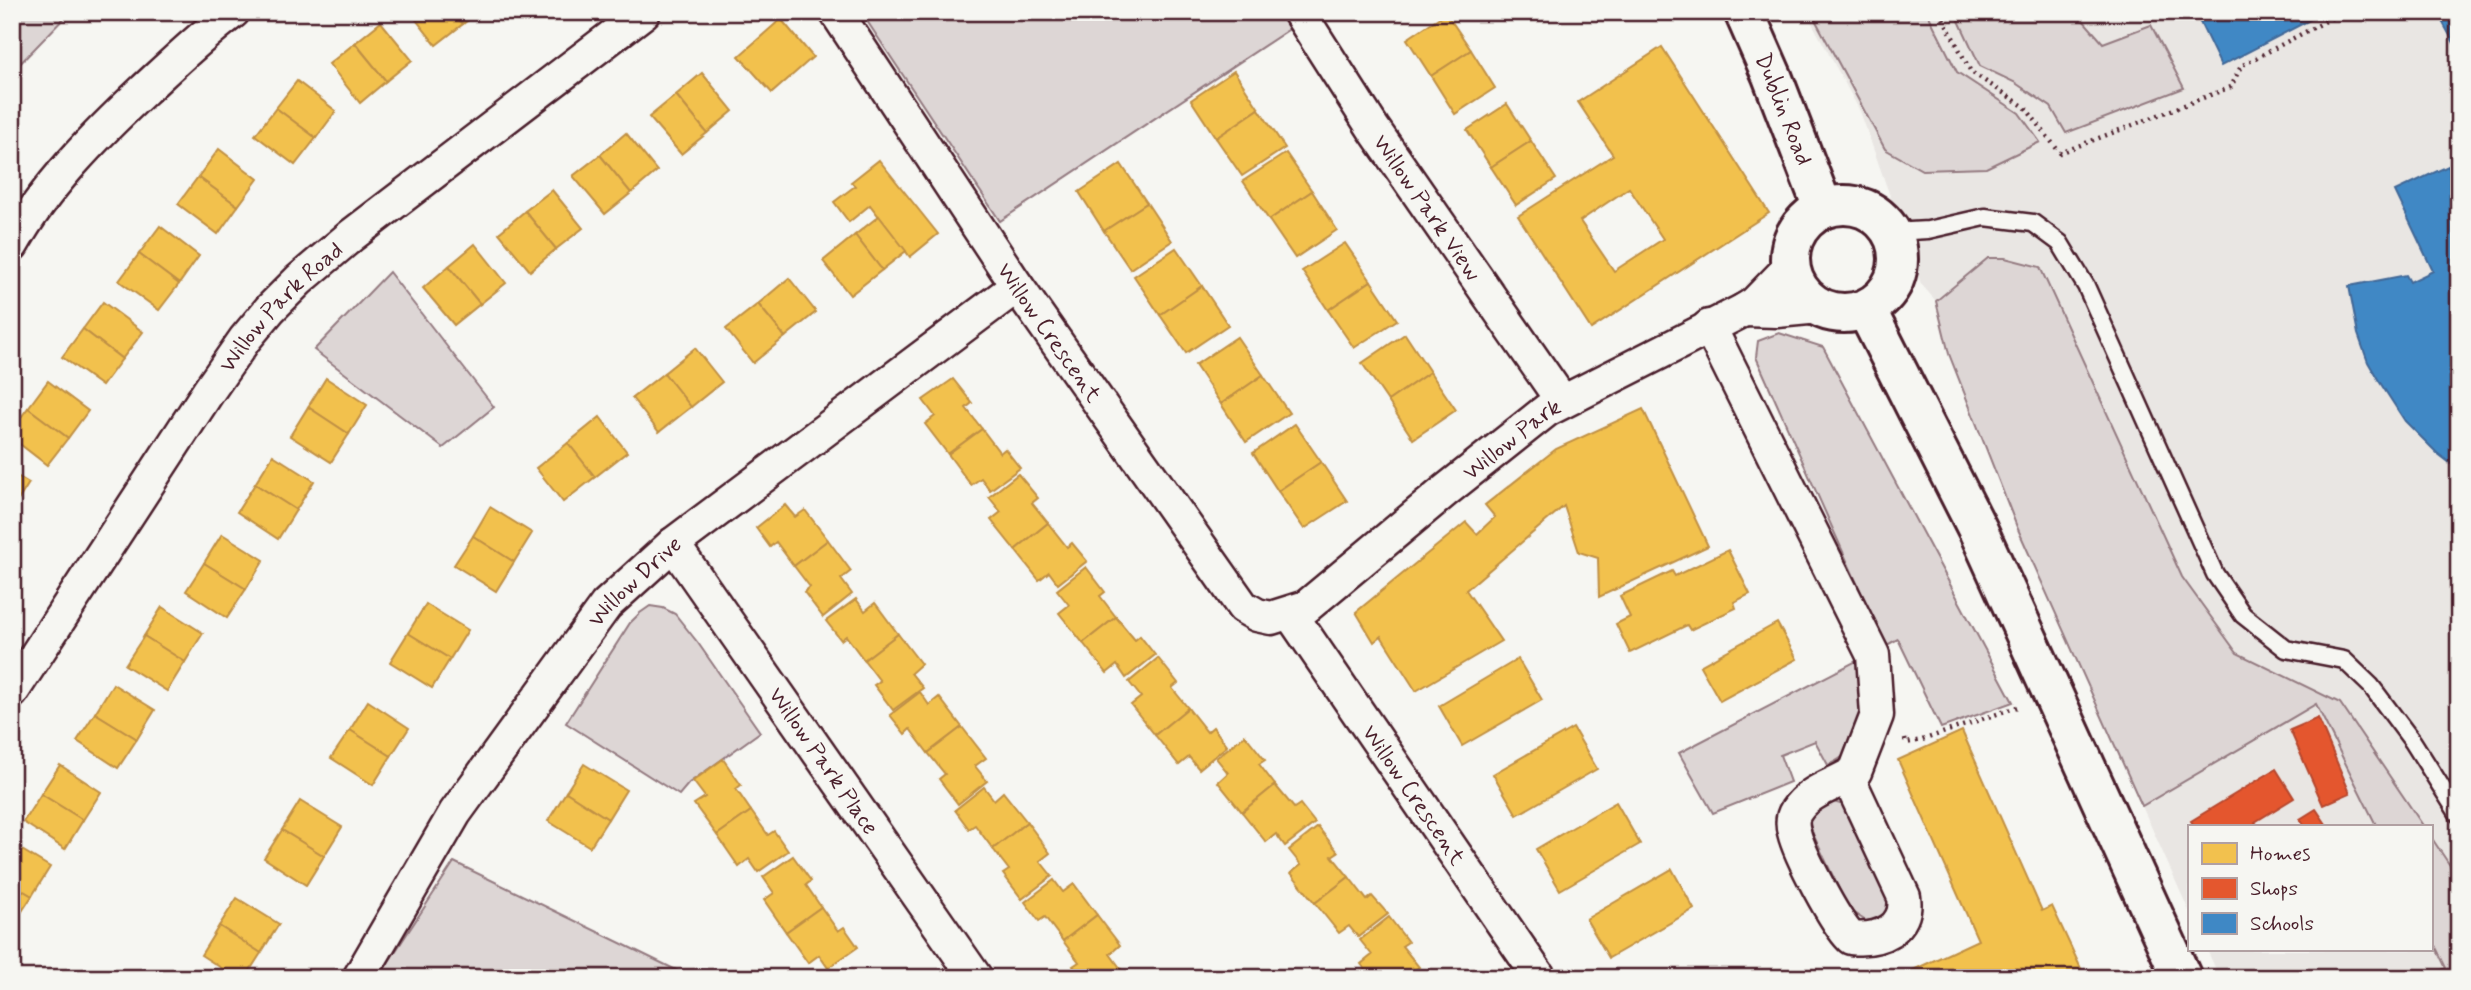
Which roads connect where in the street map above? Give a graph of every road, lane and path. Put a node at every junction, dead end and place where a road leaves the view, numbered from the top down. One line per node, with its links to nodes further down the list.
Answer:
1 (233, 12): 10 (street)
2 (644, 12): 20 (street, Willow Park Road)
3 (836, 12): 12 (street, Willow Crescent)
4 (1299, 12): 17 (street, Willow Park View)
5 (1744, 12): 8 (main road, Dublin Road)
6 (1940, 12): 7 (path)
7 (2343, 12)
8 (1822, 208): 9 (main road); 11 (main road)
9 (1892, 232): 14 (main road); 24 (lane)
10 (12, 246)
11 (1790, 267): 13 (main road); 15 (street)
12 (1017, 286): 18 (street, Willow Drive); 19 (street, Willow Crescent)
13 (1819, 307): 14 (main road); 15 (street)
14 (1866, 309): 28 (main road)
15 (1744, 310): 16 (street, Willow Park)
16 (1709, 326): 17 (street, Willow Park); 22 (street)
17 (1562, 401): 19 (street, Willow Park)
18 (673, 544): 25 (street, Willow Drive); 26 (street, Willow Park Place)
19 (1298, 610): 27 (street, Willow Crescent)
20 (12, 692)
21 (2022, 705): 22 (path)
22 (1873, 725): 23 (street)
23 (1848, 777): 23 (street)
24 (2459, 815)
25 (359, 978)
26 (976, 978)
27 (1540, 978)
28 (2182, 978)

